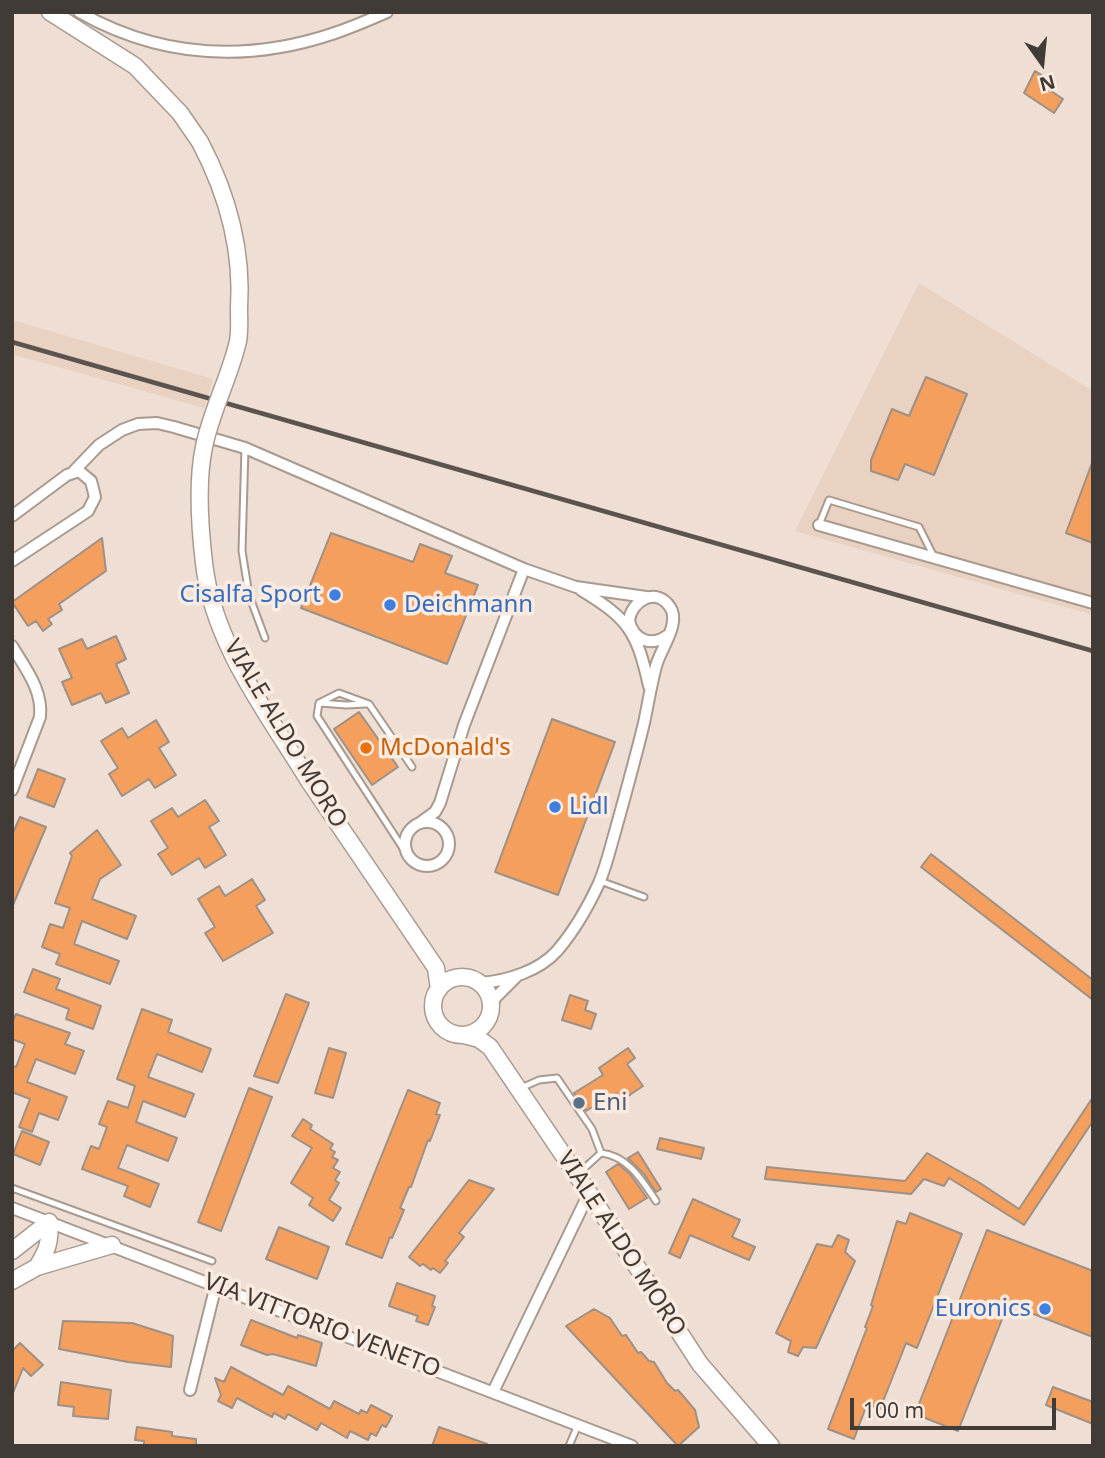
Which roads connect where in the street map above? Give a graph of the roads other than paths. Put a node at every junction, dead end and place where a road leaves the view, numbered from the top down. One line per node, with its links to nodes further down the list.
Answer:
1 (50, 12): 29 (main road, VIALE ALDO MORO, bridge)
2 (79, 12): 3 (street)
3 (387, 12)
4 (245, 448): 5 (street); 10 (street); 16 (lane)
5 (74, 471): 6 (street); 9 (street)
6 (12, 516)
7 (819, 525): 8 (street); 8 (lane)
8 (934, 558): 13 (street)
9 (12, 561)
10 (524, 569): 11 (street); 23 (street)
11 (576, 587): 12 (street); 14 (street)
12 (646, 597): 14 (street); 15 (street)
13 (1093, 603)
14 (631, 628): 15 (street); 18 (street)
15 (668, 635): 18 (street)
16 (264, 638)
17 (12, 646): 22 (street)
18 (650, 694): 27 (street)
19 (319, 703): 20 (lane); 20 (lane); 26 (lane)
20 (369, 704): 21 (lane)
21 (412, 767)
22 (12, 790)
23 (440, 803): 24 (street); 25 (street)
24 (421, 822): 25 (street); 26 (street)
25 (445, 831): 26 (street)
26 (406, 853)
27 (600, 881): 28 (lane); 30 (street)
28 (644, 897)
29 (436, 968): 31 (main road, VIALE ALDO MORO); 33 (main road, VIALE ALDO MORO)
30 (519, 975): 32 (street); 34 (street)
31 (454, 978): 32 (main road, VIALE ALDO MORO); 33 (main road)
32 (480, 983): 34 (main road)
33 (439, 989): 35 (main road, VIALE ALDO MORO)
34 (490, 1015): 35 (main road); 36 (main road)
35 (464, 1035): 36 (main road, VIALE ALDO MORO)
36 (490, 1047): 37 (main road, VIALE ALDO MORO)
37 (519, 1089): 38 (lane); 39 (main road, VIALE ALDO MORO)
38 (601, 1153): 39 (lane); 42 (lane)
39 (577, 1175): 41 (main road, VIALE ALDO MORO)
40 (12, 1188): 47 (lane)
41 (589, 1193): 52 (street); 54 (main road, VIALE ALDO MORO)
42 (656, 1201)
43 (12, 1208): 44 (street, VIA VITTORIO VENETO)
44 (50, 1222): 45 (street, VIA VITTORIO VENETO); 46 (main road); 48 (main road)
45 (112, 1245): 48 (main road); 50 (street, VIA VITTORIO VENETO)
46 (12, 1251)
47 (212, 1261)
48 (37, 1267): 49 (main road)
49 (12, 1281)
50 (216, 1285): 51 (street); 52 (street, VIA VITTORIO VENETO)
51 (190, 1390)
52 (493, 1392): 53 (street, VIA VITTORIO VENETO)
53 (578, 1425): 55 (lane); 56 (street, VIA VITTORIO VENETO)
54 (767, 1439): 57 (main road, VIALE ALDO MORO)
55 (569, 1446)
56 (632, 1446)
57 (779, 1446)

